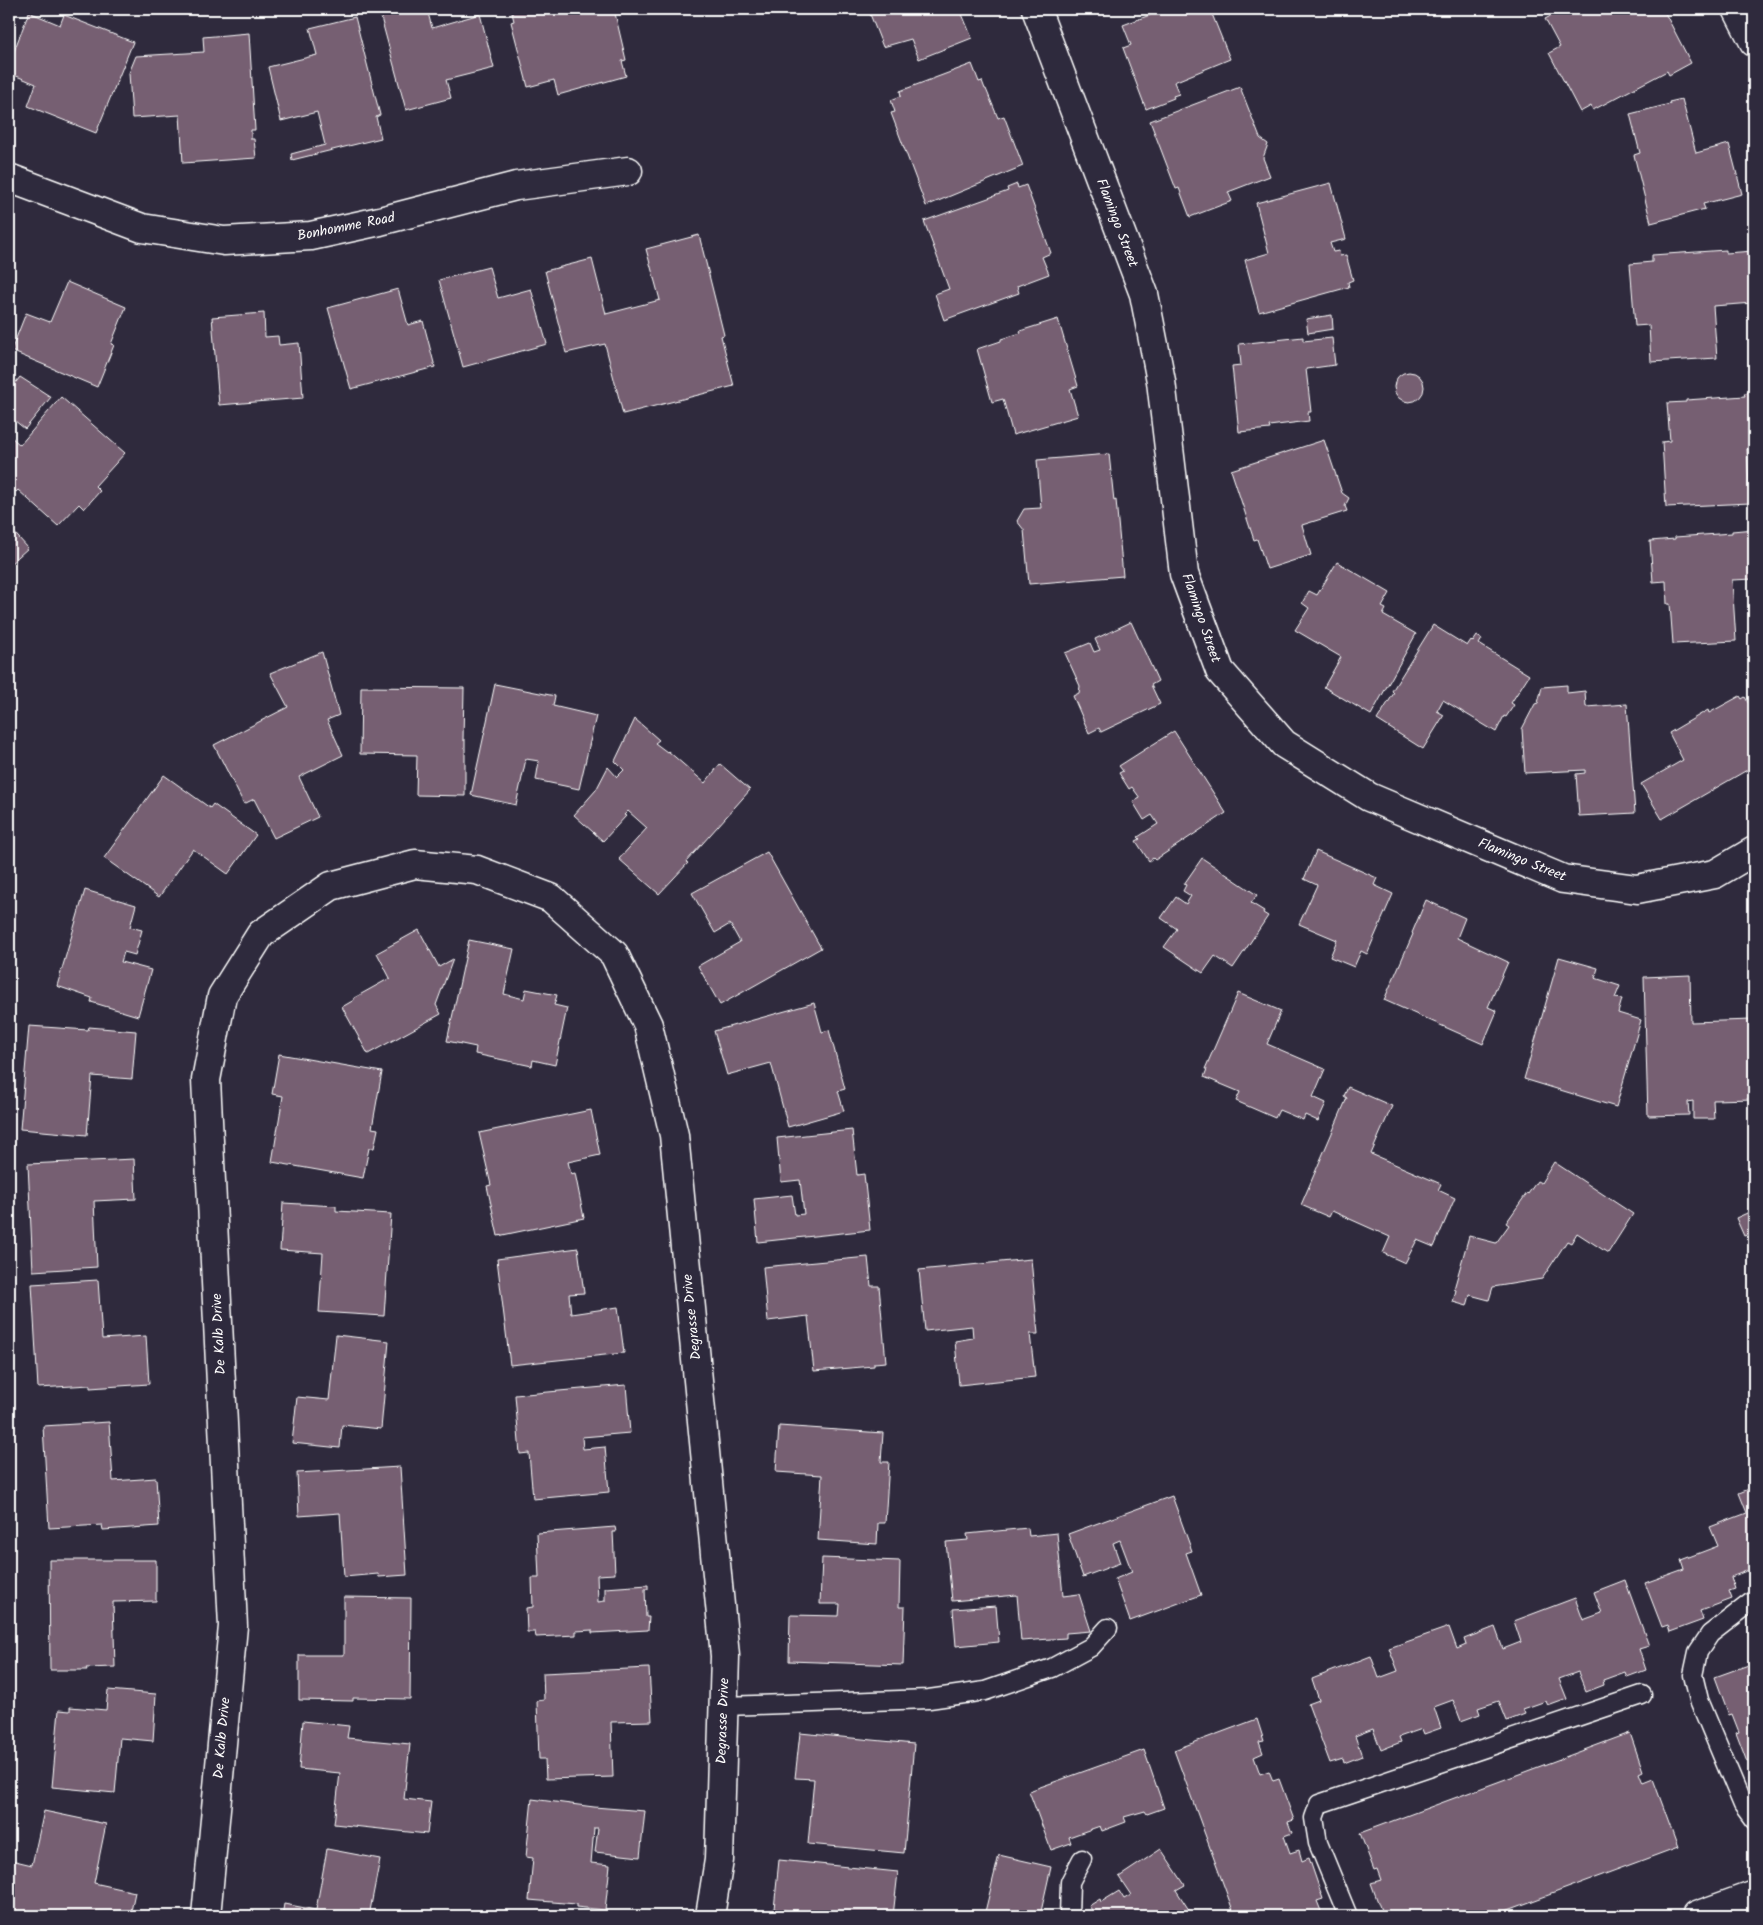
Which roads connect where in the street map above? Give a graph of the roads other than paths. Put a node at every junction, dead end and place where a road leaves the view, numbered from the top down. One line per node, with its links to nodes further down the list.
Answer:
1 (1036, 9): 6 (street, Flamingo Street)
2 (1737, 9): 3 (street)
3 (1754, 42)
4 (628, 172): 5 (street, Bonhomme Road)
5 (12, 187)
6 (1754, 851)
7 (415, 864): 11 (street, Degrasse Drive); 16 (street, De Kalb Drive)
8 (1754, 1600): 12 (lane)
9 (1108, 1628): 11 (lane)
10 (1642, 1695): 18 (lane)
11 (724, 1706): 17 (street, Degrasse Drive)
12 (1754, 1820)
13 (1082, 1859): 15 (lane)
14 (1754, 1895): 19 (street)
15 (1068, 1915)
16 (206, 1916)
17 (710, 1916)
18 (1348, 1916)
19 (1696, 1916)

